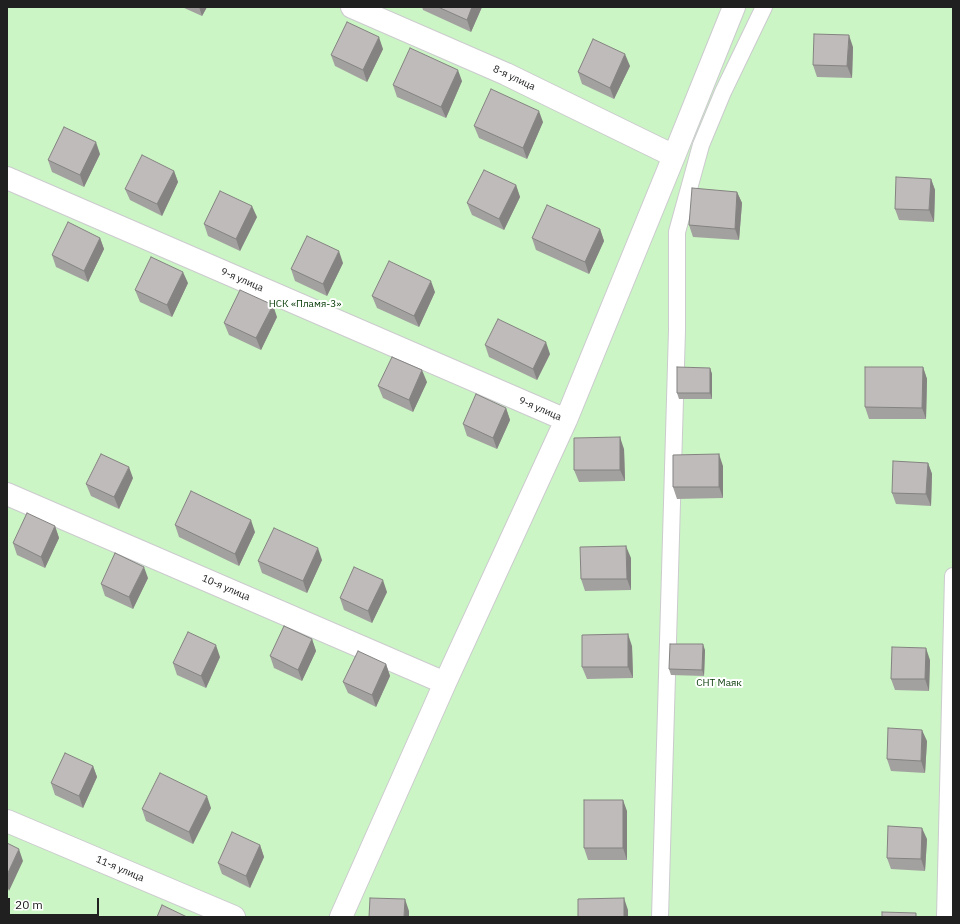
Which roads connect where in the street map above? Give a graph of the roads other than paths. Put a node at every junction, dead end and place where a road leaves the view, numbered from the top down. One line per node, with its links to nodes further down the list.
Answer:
1 (352, 7): 4 (street, 8-я улица)
2 (734, 7): 4 (street)
3 (764, 7): 13 (lane)
4 (674, 156): 6 (street)
5 (7, 178): 6 (street, 9-я улица)
6 (566, 420): 9 (street)
7 (7, 494): 9 (street, 10-я улица)
8 (953, 576): 14 (lane)
9 (445, 683): 12 (street)
10 (7, 821): 11 (street, 11-я улица)
11 (234, 917)
12 (341, 917)
13 (660, 917)
14 (945, 917)

